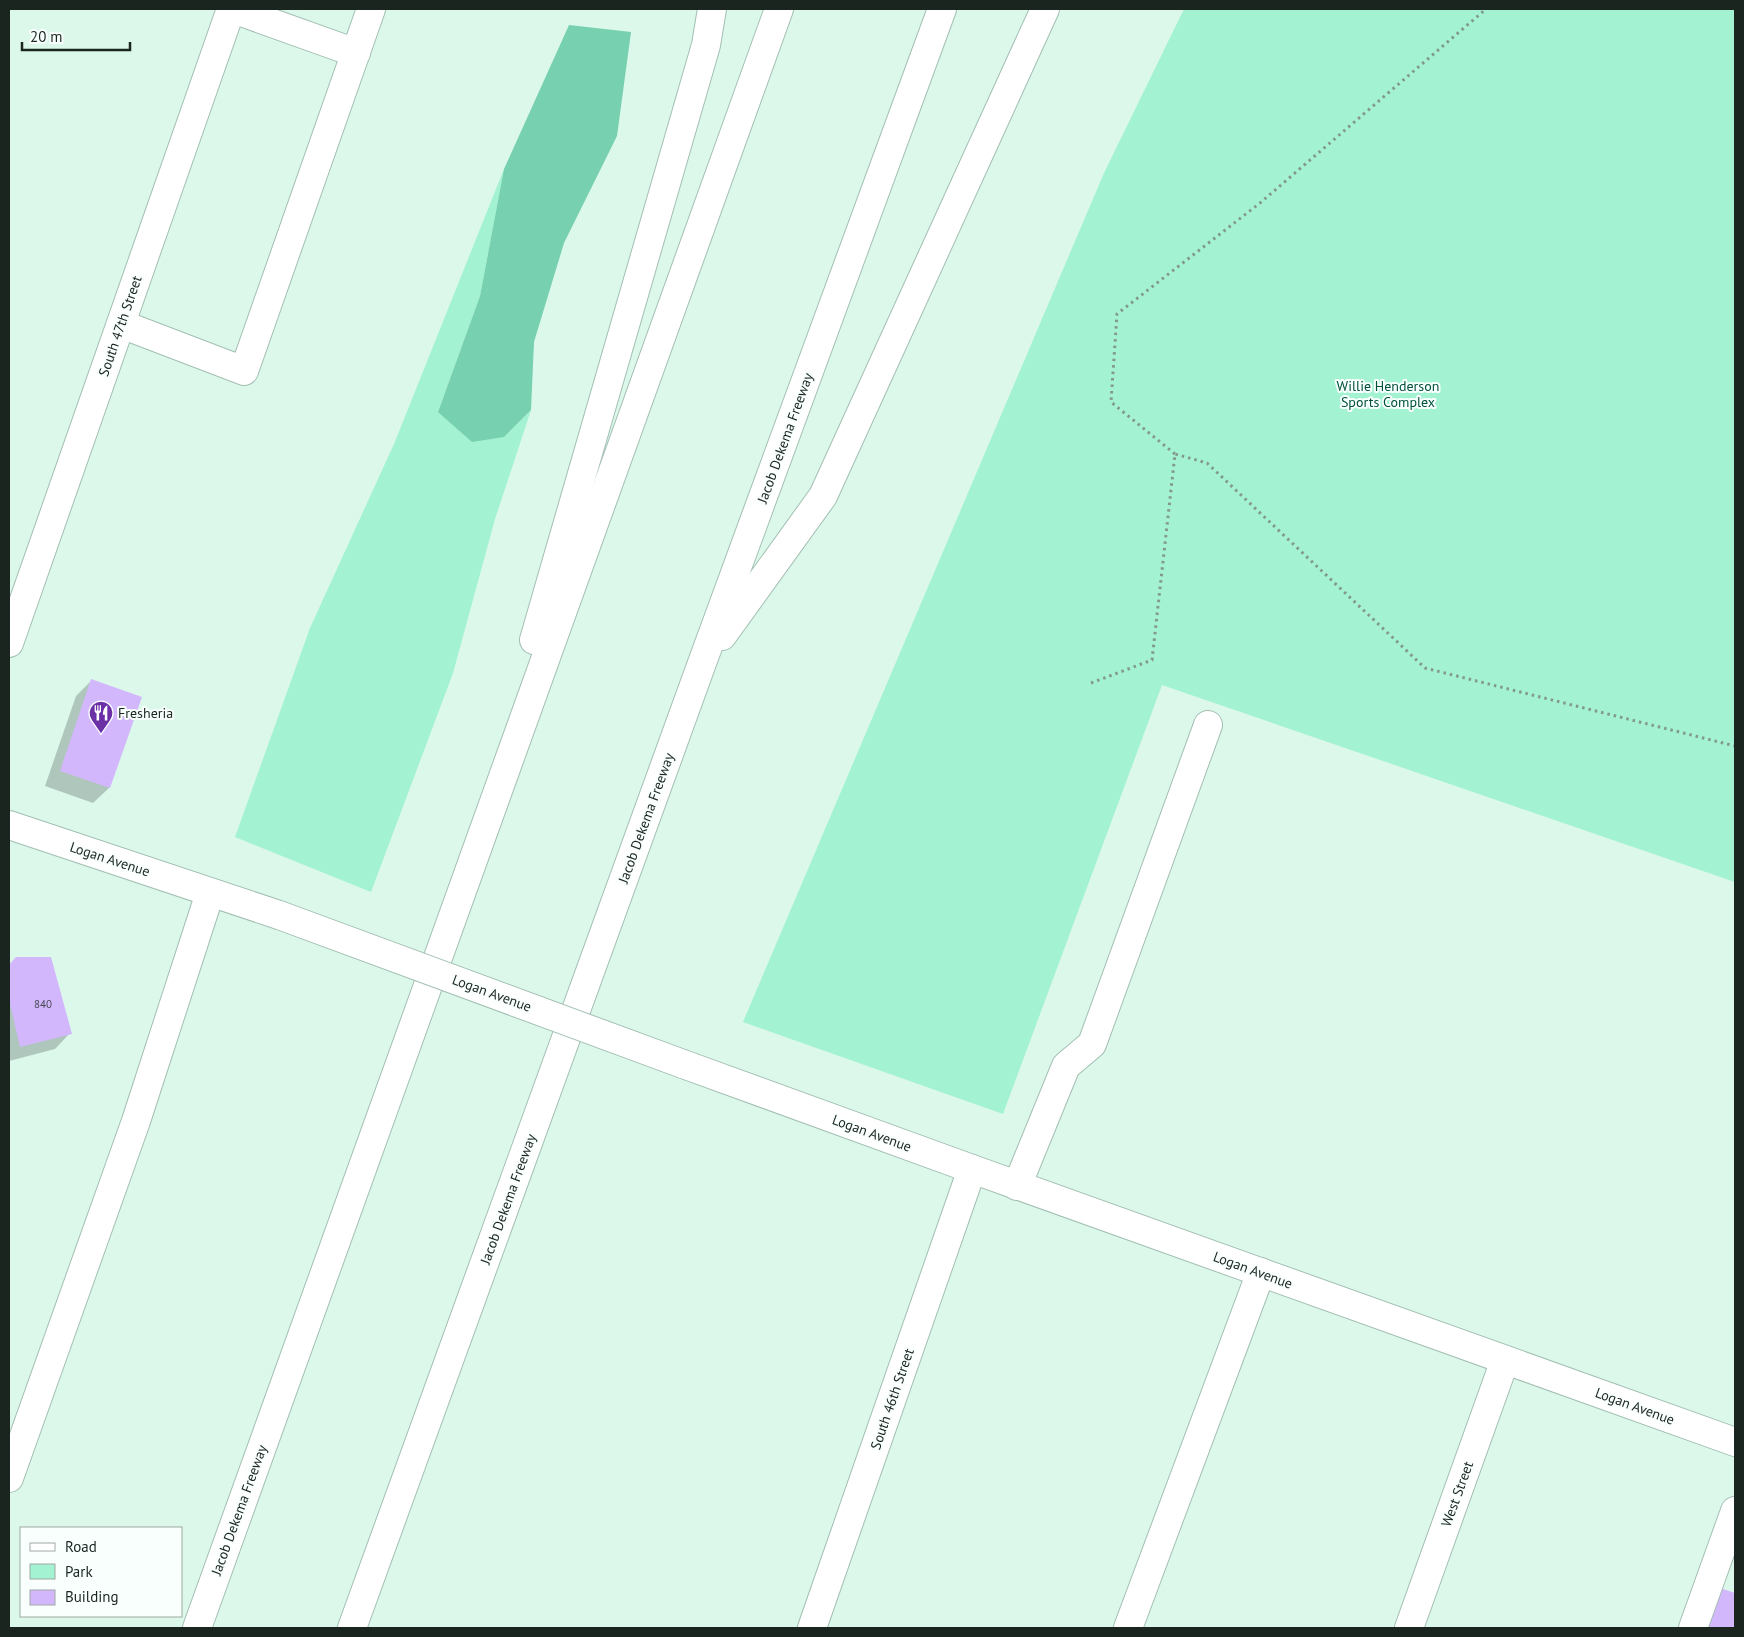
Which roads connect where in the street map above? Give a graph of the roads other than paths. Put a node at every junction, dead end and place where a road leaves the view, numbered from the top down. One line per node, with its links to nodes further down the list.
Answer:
1 (232, 9): 7 (main road); 8 (main road, South 47th Street)
2 (371, 9): 7 (main road)
3 (712, 9): 14 (main road)
4 (779, 9): 14 (main road, Jacob Dekema Freeway)
5 (942, 9): 10 (main road, Jacob Dekema Freeway)
6 (1045, 9): 10 (main road)
7 (356, 53): 8 (main road)
8 (120, 324): 9 (main road, South 47th Street)
9 (9, 643)
10 (702, 663): 24 (main road, Jacob Dekema Freeway)
11 (1208, 725): 16 (main road)
12 (9, 825): 13 (main road, Logan Avenue)
13 (210, 893): 15 (main road, Logan Avenue, bridge); 20 (main road)
14 (459, 900): 23 (main road, Jacob Dekema Freeway)
15 (972, 1170): 16 (main road, Logan Avenue); 25 (main road, South 46th Street)
16 (1017, 1186): 17 (main road, Logan Avenue)
17 (1261, 1272): 18 (main road, Logan Avenue); 26 (main road)
18 (1505, 1360): 19 (main road, Logan Avenue); 27 (main road, West Street)
19 (1735, 1442)
20 (9, 1478)
21 (1735, 1511): 22 (main road)
22 (1728, 1551): 28 (main road)
23 (197, 1628)
24 (352, 1628)
25 (812, 1628)
26 (1128, 1628)
27 (1409, 1628)
28 (1693, 1628)

